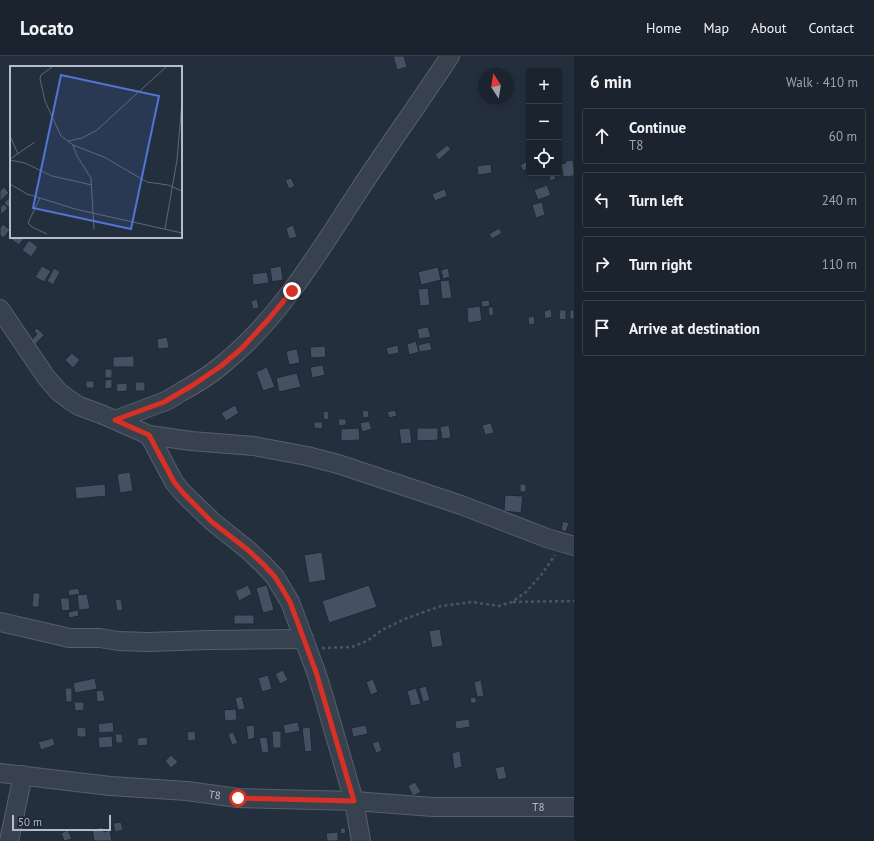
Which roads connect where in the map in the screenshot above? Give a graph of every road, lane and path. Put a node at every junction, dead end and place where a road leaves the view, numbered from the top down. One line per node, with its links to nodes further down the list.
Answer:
1 (450, 56): 3 (street)
2 (0, 309): 3 (street)
3 (115, 420): 4 (street)
4 (149, 435): 5 (street); 9 (street)
5 (568, 544): 6 (path)
6 (512, 602): 7 (path); 9 (path)
7 (574, 602)
8 (0, 622): 9 (street)
9 (305, 644): 12 (street)
10 (0, 773): 11 (street, T8)
11 (23, 775): 12 (street, T8); 14 (street)
12 (354, 801): 13 (street, T8); 15 (street)
13 (574, 807)
14 (9, 841)
15 (362, 841)

